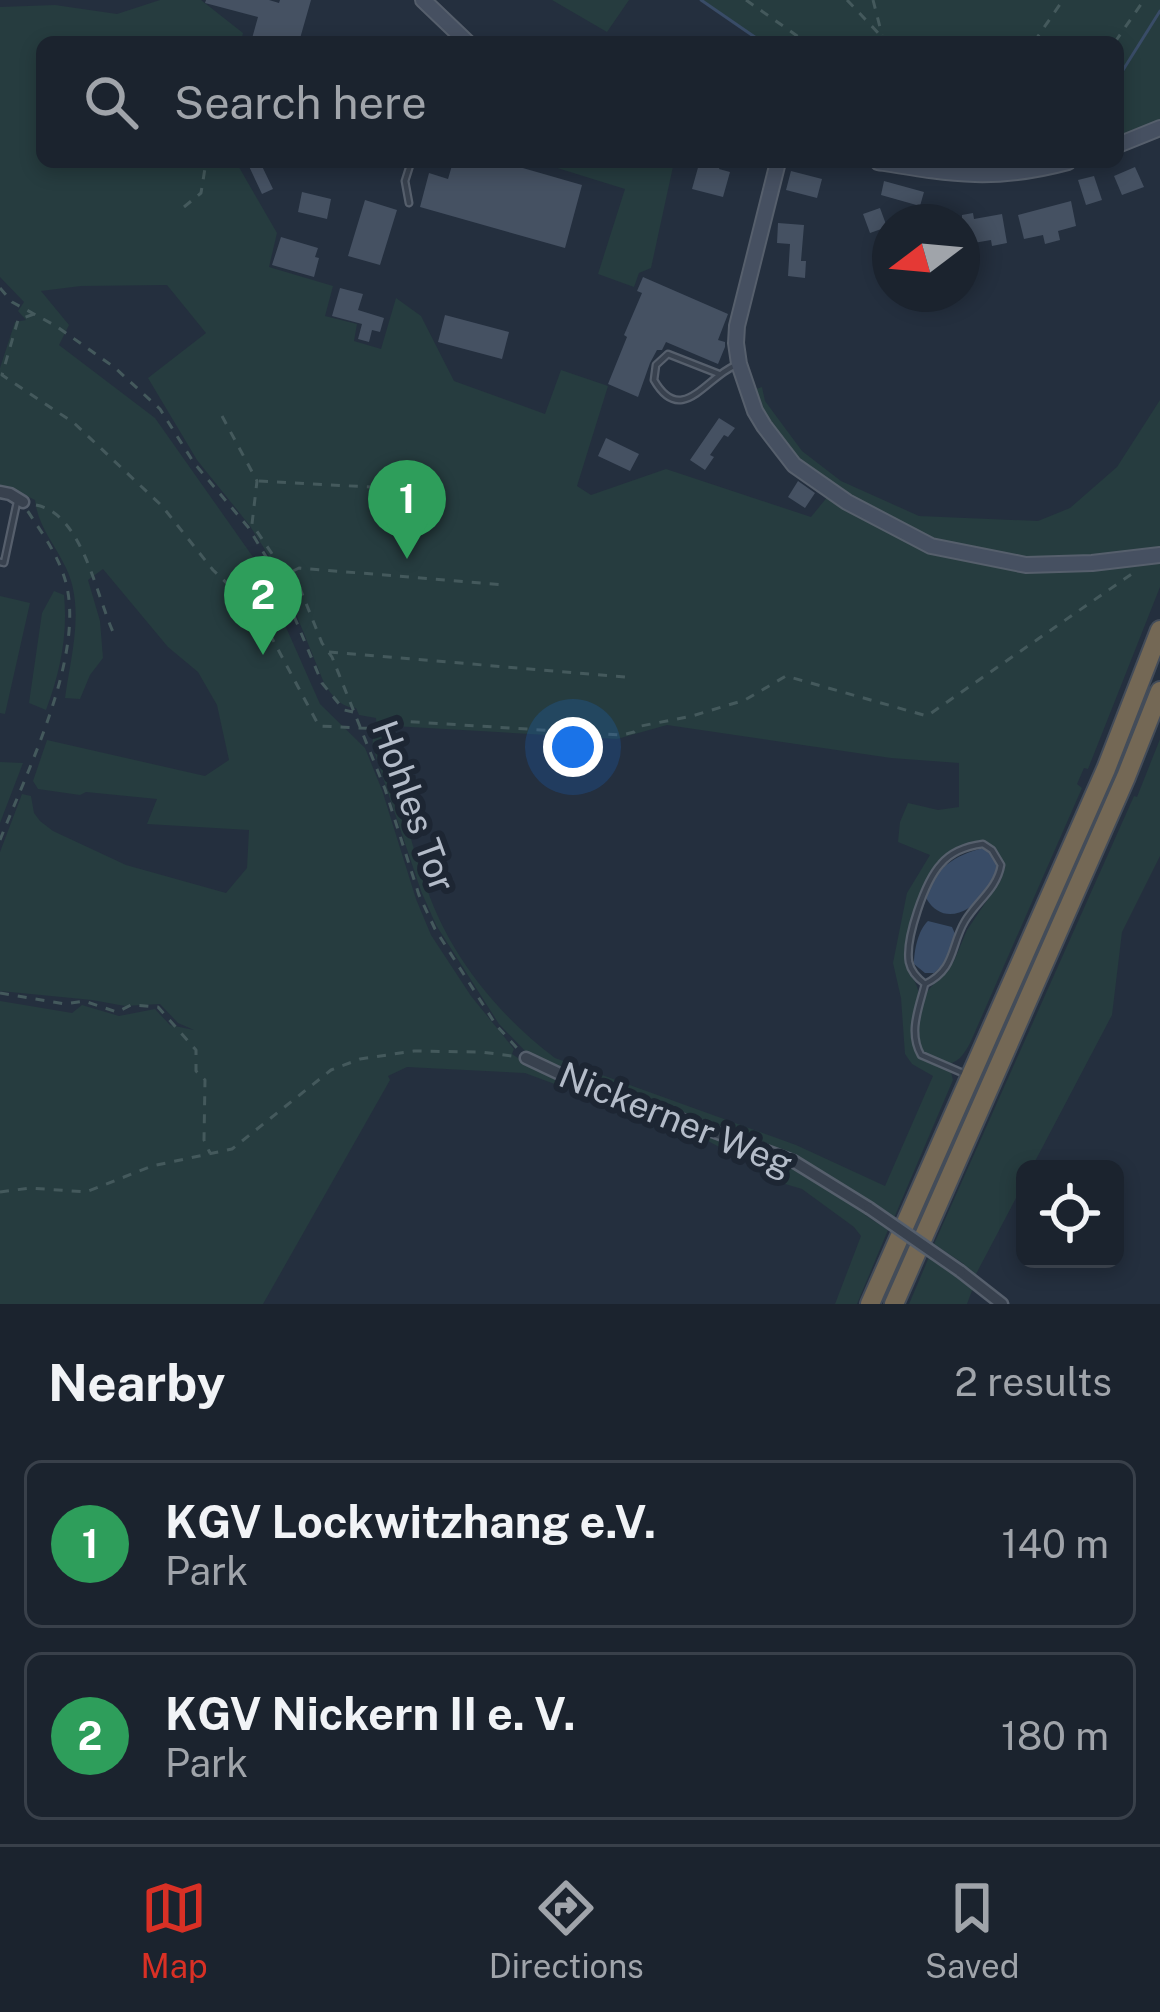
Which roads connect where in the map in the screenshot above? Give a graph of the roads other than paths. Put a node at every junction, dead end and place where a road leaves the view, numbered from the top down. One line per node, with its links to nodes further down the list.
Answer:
1 (423, 0): 2 (street)
2 (455, 36)
3 (1160, 128): 4 (street)
4 (1124, 143)
5 (409, 168): 9 (lane)
6 (776, 168): 10 (street)
7 (923, 168): 8 (street)
8 (1046, 168)
9 (410, 203)
10 (739, 364): 11 (lane); 14 (street)
11 (718, 374): 11 (lane)
12 (0, 492): 13 (street)
13 (20, 500): 15 (lane)
14 (1159, 555)
15 (0, 562)
16 (1160, 630): 20 (highway)
17 (1160, 691): 22 (highway)
18 (925, 984): 18 (lane); 20 (lane)
19 (526, 1058): 23 (street, Nickerner Weg, bridge)
20 (970, 1076): 21 (highway)
21 (870, 1304)
22 (894, 1304)
23 (1002, 1304)

